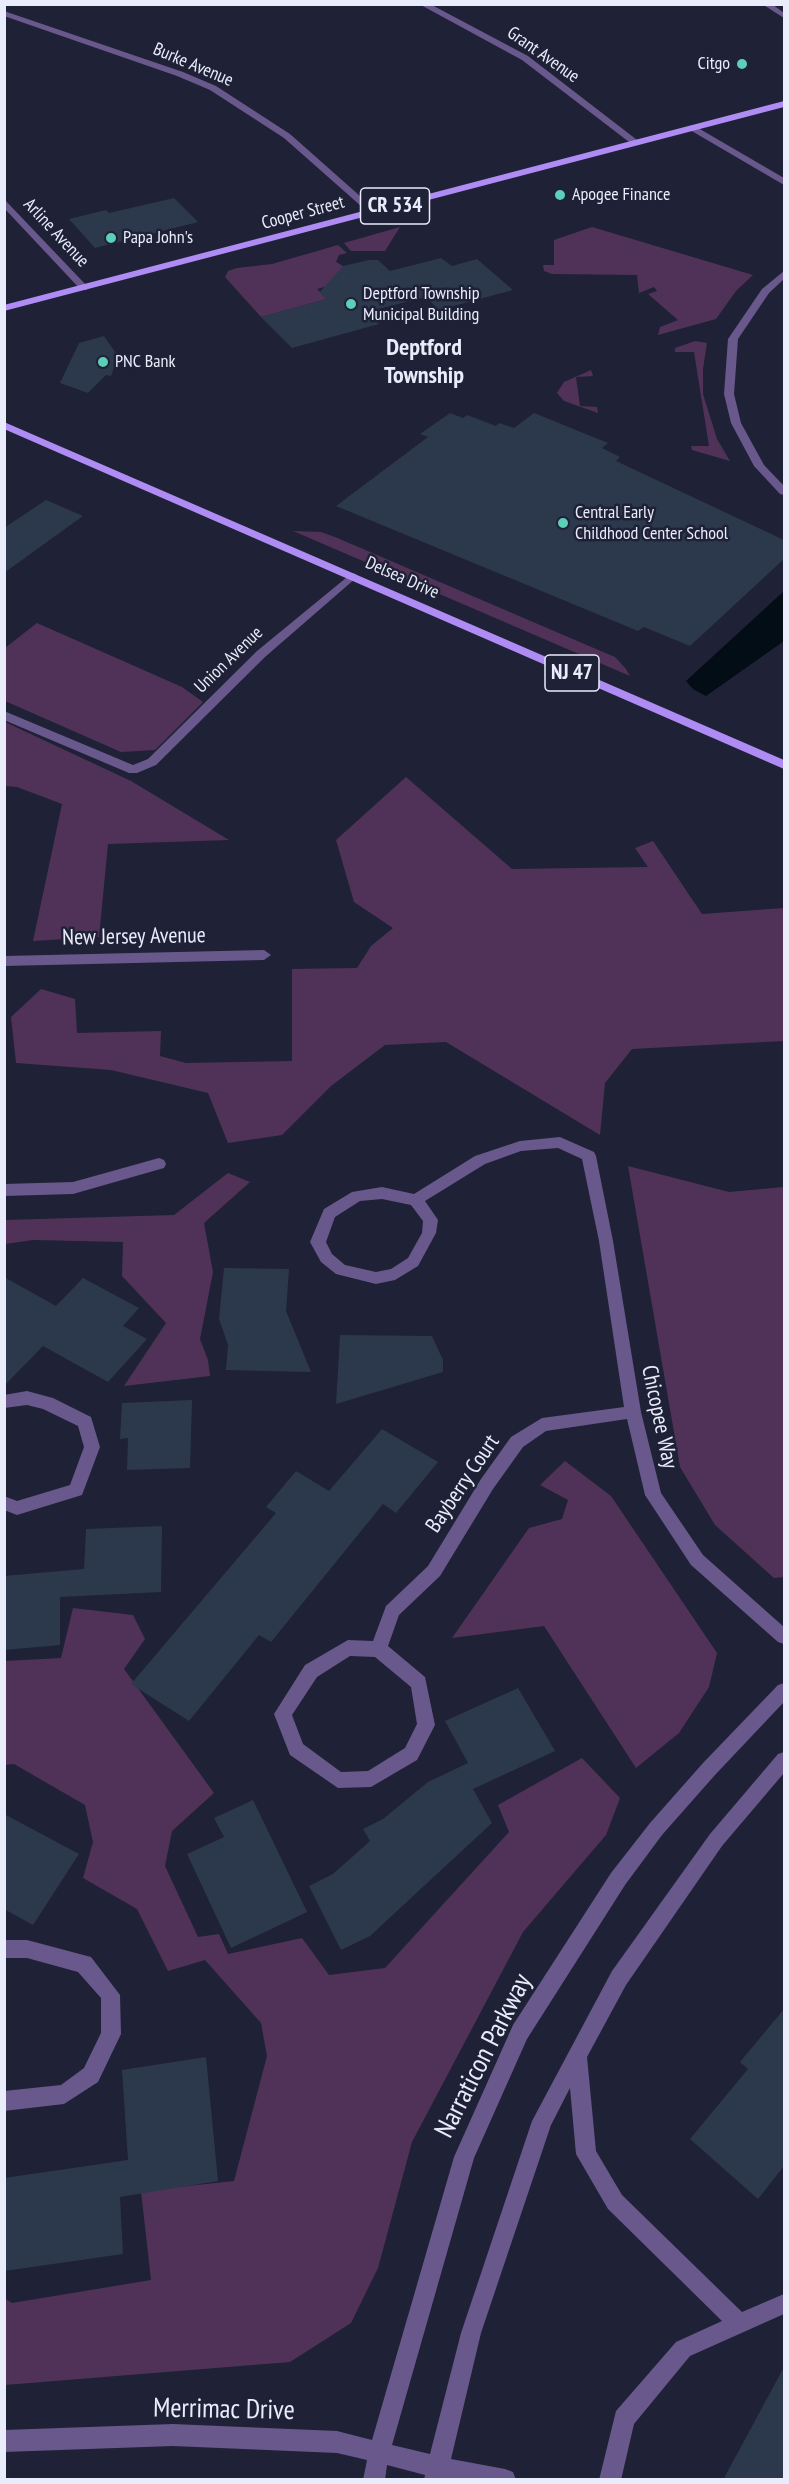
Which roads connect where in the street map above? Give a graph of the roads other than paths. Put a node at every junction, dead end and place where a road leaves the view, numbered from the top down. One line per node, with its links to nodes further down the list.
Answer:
1 (423, 4): 7 (street, Grant Avenue)
2 (766, 4): 4 (street)
3 (4, 13): 10 (street, Burke Avenue)
4 (784, 16)
5 (784, 104): 6 (main road, Cooper Street / CR 534)
6 (693, 128): 7 (main road, Cooper Street / CR 534); 8 (street)
7 (636, 143): 10 (main road, Cooper Street / CR 534)
8 (784, 182)
9 (4, 202): 12 (street, Arline Avenue)
10 (373, 212): 12 (main road, Cooper Street / CR 534)
11 (784, 274): 17 (street)
12 (84, 288): 13 (main road, Cooper Street / CR 534)
13 (30, 302): 14 (main road, Cooper Street / CR 534); 15 (main road)
14 (4, 308)
15 (4, 315)
16 (4, 425): 18 (main road, Delsea Drive / NJ 47)
17 (784, 492)
18 (352, 576): 19 (street, Union Avenue); 20 (main road, Delsea Drive / NJ 47)
19 (4, 715)
20 (784, 765)
21 (264, 955): 22 (street, New Jersey Avenue)
22 (4, 961)
23 (159, 1164): 24 (street)
24 (4, 1190)
25 (416, 1200): 25 (street); 27 (street, Chicopee Way)
26 (4, 1402): 28 (street)
27 (633, 1412): 29 (street, Chicopee Way); 30 (street, Bayberry Court)
28 (4, 1503)
29 (784, 1637)
30 (379, 1649): 30 (street)
31 (784, 1691): 39 (street, Narraticon Parkway)
32 (784, 1760): 34 (street)
33 (4, 1949): 35 (street)
34 (578, 2055): 37 (street); 40 (street)
35 (4, 2101)
36 (784, 2304): 37 (street)
37 (740, 2324): 43 (street)
38 (4, 2441): 39 (street, Merrimac Drive)
39 (379, 2452): 40 (street, Merrimac Drive); 41 (street, Narraticon Parkway)
40 (437, 2473): 42 (street, Merrimac Drive)
41 (374, 2480)
42 (505, 2480)
43 (610, 2480)

